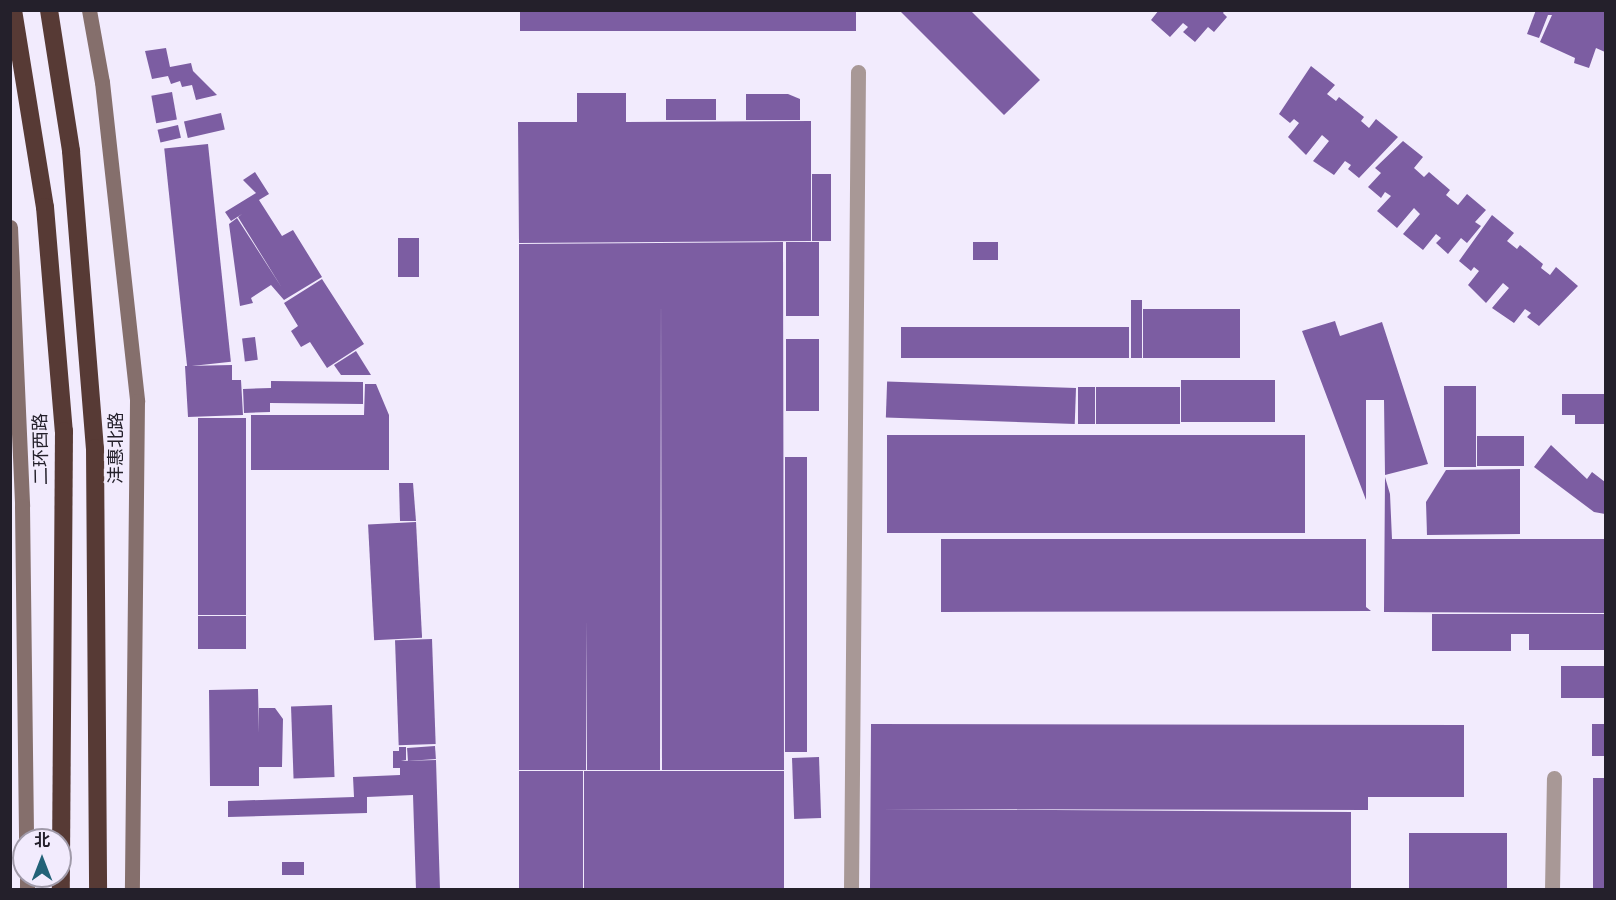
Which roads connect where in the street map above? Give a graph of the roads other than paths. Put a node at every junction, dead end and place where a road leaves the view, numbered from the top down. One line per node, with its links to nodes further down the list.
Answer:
1 (13, 10): 8 (highway, 二环西路)
2 (49, 10): 9 (highway, bridge)
3 (89, 10): 10 (main road, 沣惠北路)
4 (858, 72): 11 (street)
5 (10, 227): 7 (main road)
6 (1554, 778): 12 (street)
7 (26, 828)
8 (61, 890)
9 (98, 890)
10 (132, 890)
11 (851, 890)
12 (1552, 890)

